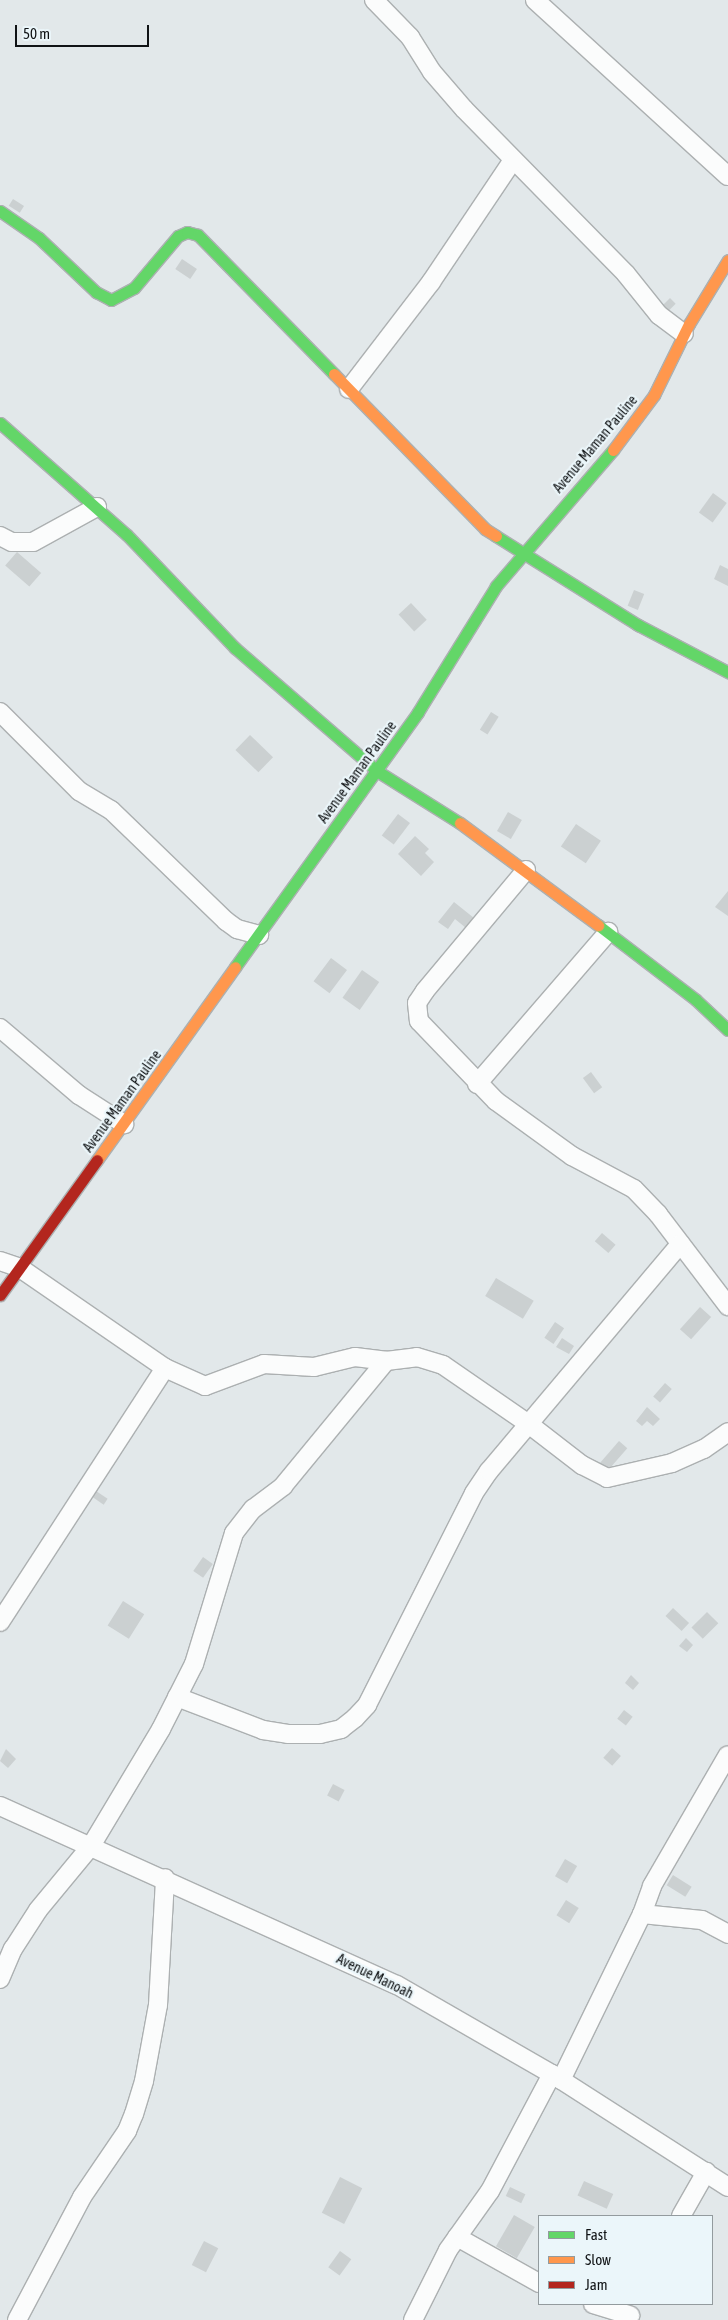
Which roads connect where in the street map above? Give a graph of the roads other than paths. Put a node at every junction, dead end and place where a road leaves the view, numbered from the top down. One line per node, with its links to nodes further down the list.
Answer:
1 (374, 0): 3 (street)
2 (535, 0): 4 (street)
3 (513, 160): 7 (street); 8 (street)
4 (728, 176)
5 (0, 211): 8 (street)
6 (728, 260): 7 (street, Avenue Maman Pauline)
7 (684, 334): 12 (street, Avenue Maman Pauline)
8 (349, 390): 12 (street)
9 (0, 423): 10 (street)
10 (97, 507): 11 (street); 15 (street)
11 (0, 536)
12 (524, 552): 13 (street); 15 (street, Avenue Maman Pauline)
13 (728, 672)
14 (0, 712): 18 (street)
15 (377, 771): 16 (street); 18 (street, Avenue Maman Pauline)
16 (526, 870): 17 (street); 21 (street)
17 (608, 932): 20 (street); 21 (street)
18 (259, 935): 22 (street, Avenue Maman Pauline)
19 (0, 1028): 22 (street)
20 (728, 1030)
21 (477, 1084): 23 (street)
22 (124, 1124): 25 (street, Avenue Maman Pauline)
23 (680, 1244): 27 (street); 30 (street)
24 (0, 1261): 25 (street)
25 (20, 1268): 26 (street, Avenue Maman Pauline); 29 (street)
26 (0, 1295)
27 (728, 1306)
28 (386, 1361): 29 (street); 30 (street); 33 (street)
29 (165, 1368): 32 (street)
30 (530, 1425): 31 (street); 33 (street)
31 (728, 1432)
32 (0, 1622)
33 (177, 1696): 36 (street)
34 (728, 1755): 38 (street)
35 (0, 1806): 36 (street, Avenue Manoah)
36 (91, 1846): 37 (street, Avenue Manoah); 40 (street)
37 (165, 1878): 41 (street, Avenue Manoah); 49 (street)
38 (642, 1914): 39 (street); 41 (street)
39 (728, 1934)
40 (0, 1979)
41 (557, 2077): 42 (street, Avenue Manoah); 45 (street)
42 (706, 2172): 43 (street, Avenue Manoah); 44 (street)
43 (728, 2187)
44 (682, 2215)
45 (457, 2237): 46 (street); 50 (street)
46 (538, 2282)
47 (598, 2305): 48 (street)
48 (631, 2313)
49 (17, 2320)
50 (413, 2320)

